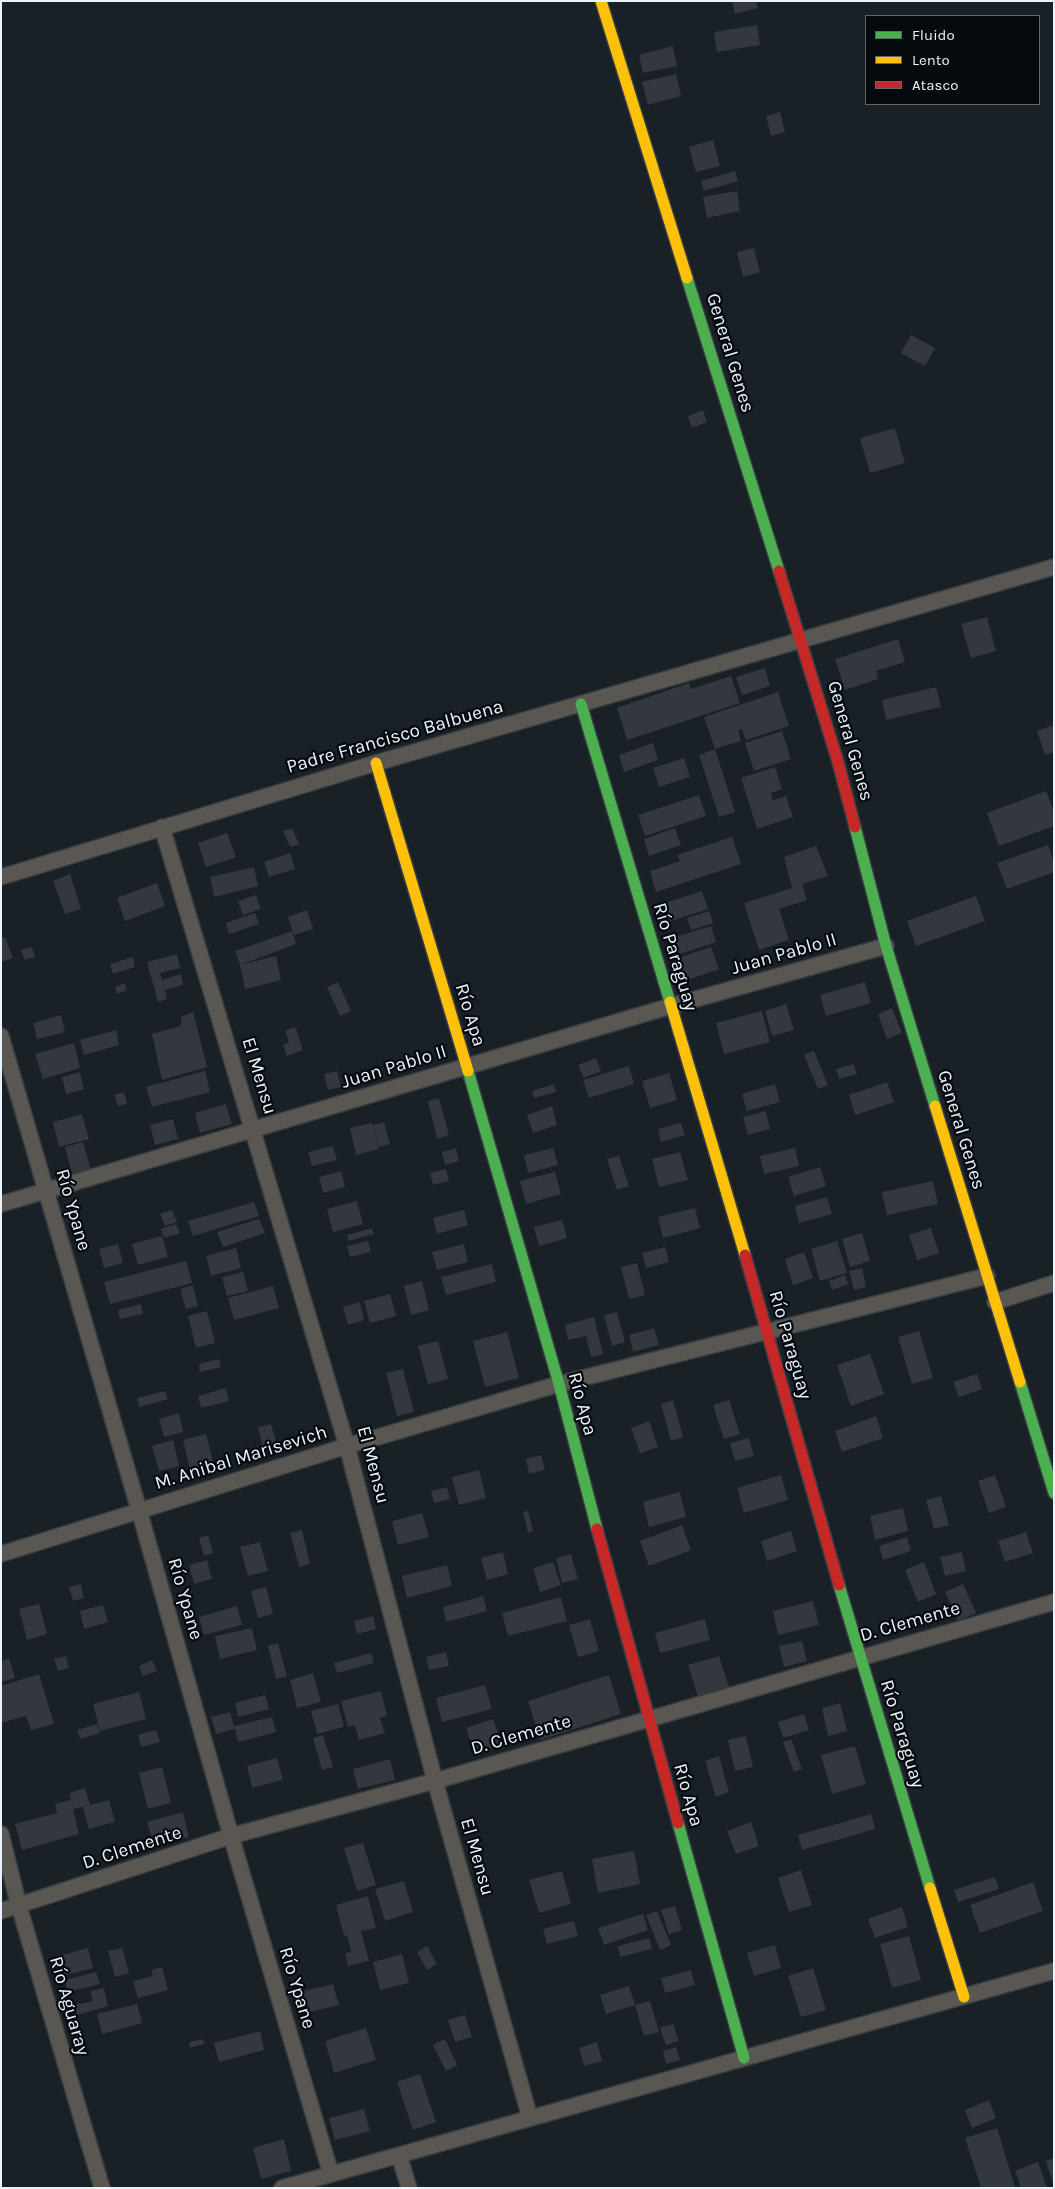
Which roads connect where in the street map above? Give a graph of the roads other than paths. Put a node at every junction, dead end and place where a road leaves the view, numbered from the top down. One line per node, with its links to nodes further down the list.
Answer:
1 (601, 1): 3 (street, General Genes)
2 (1054, 567): 3 (street, Padre Francisco Balbuena)
3 (802, 642): 4 (street, Padre Francisco Balbuena); 8 (street, General Genes)
4 (581, 704): 5 (street, Padre Francisco Balbuena); 9 (street, Río Paraguay)
5 (376, 763): 6 (street, Padre Francisco Balbuena); 11 (street, Río Apa)
6 (162, 827): 7 (street, Padre Francisco Balbuena); 12 (street, El Mensu)
7 (1, 878)
8 (886, 946): 9 (street, Juan Pablo II); 15 (street, General Genes)
9 (671, 1006): 11 (street, Juan Pablo II); 18 (street, Río Paraguay)
10 (1, 1036): 13 (street, Río Ypane)
11 (467, 1066): 12 (street, Juan Pablo II); 19 (street, Río Apa)
12 (254, 1130): 13 (street, Juan Pablo II); 20 (street, El Mensu)
13 (46, 1191): 14 (street, Juan Pablo II); 22 (street, Río Ypane)
14 (1, 1204)
15 (987, 1276): 17 (street, General Genes); 18 (street, M. Anibal Marisevich)
16 (1054, 1283): 17 (street)
17 (995, 1302): 21 (street, General Genes)
18 (768, 1331): 19 (street, M. Anibal Marisevich); 25 (street, Río Paraguay)
19 (559, 1384): 20 (street, M. Anibal Marisevich); 26 (street, Río Apa)
20 (347, 1446): 22 (street, M. Anibal Marisevich); 27 (street, El Mensu)
21 (1054, 1493)
22 (139, 1510): 23 (street, M. Anibal Marisevich); 29 (street, Río Ypane)
23 (1, 1554)
24 (1054, 1602): 25 (street, D. Clemente)
25 (860, 1658): 26 (street, D. Clemente); 33 (street, Río Paraguay)
26 (648, 1719): 27 (street, D. Clemente); 34 (street, Río Apa)
27 (435, 1781): 29 (street, D. Clemente); 35 (street, El Mensu)
28 (1, 1834): 30 (street, Río Aguaray)
29 (231, 1836): 30 (street, D. Clemente); 37 (street, Río Ypane)
30 (18, 1906): 31 (street, D. Clemente); 38 (street, Río Aguaray)
31 (1, 1911)
32 (1054, 1971): 33 (street)
33 (964, 1997): 34 (street)
34 (744, 2058): 35 (street)
35 (530, 2118): 36 (street)
36 (399, 2155): 37 (street); 40 (street)
37 (331, 2174): 39 (street)
38 (102, 2188)
39 (282, 2188)
40 (409, 2188)

